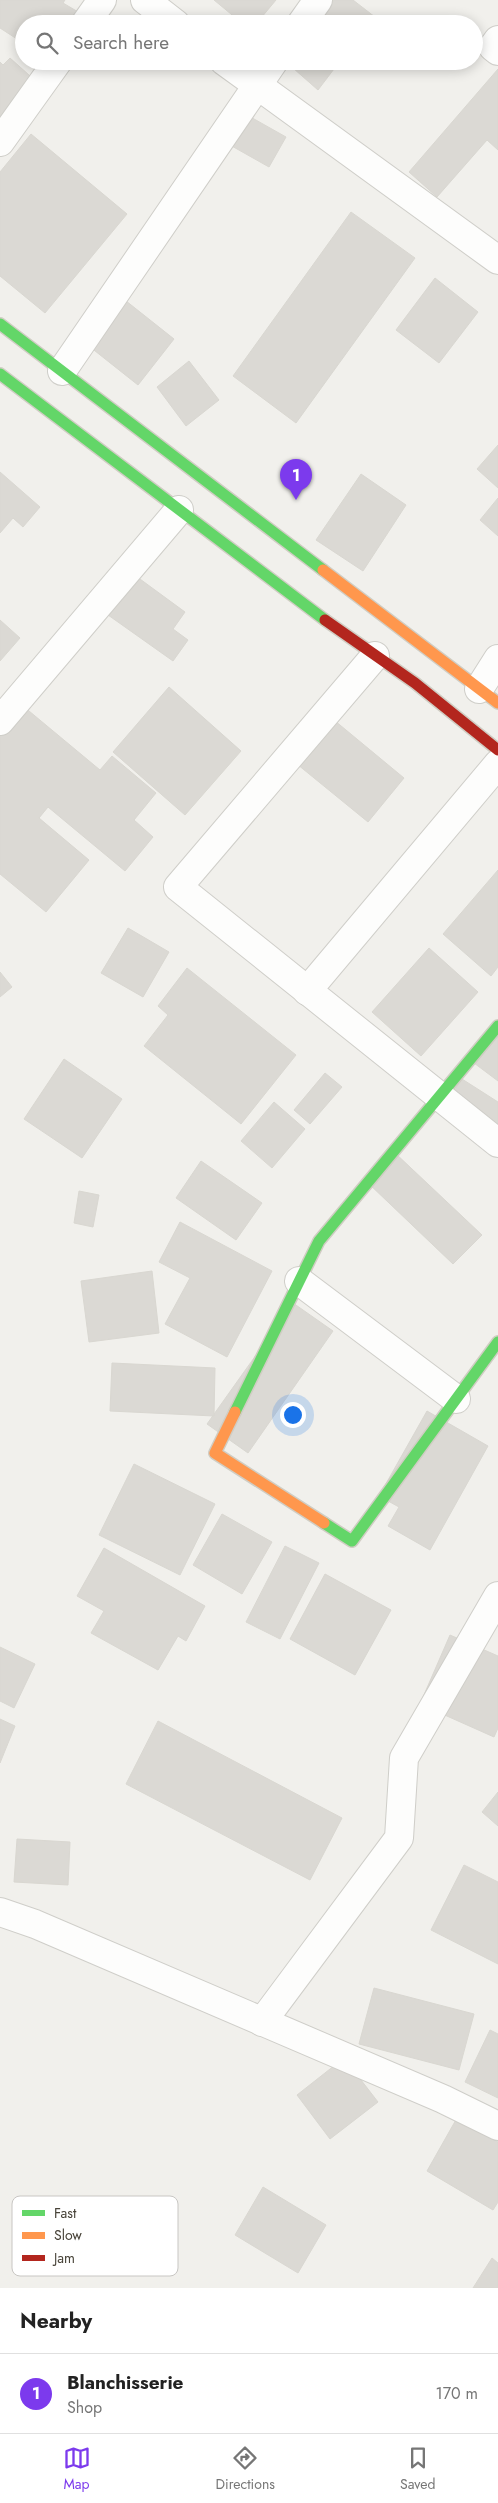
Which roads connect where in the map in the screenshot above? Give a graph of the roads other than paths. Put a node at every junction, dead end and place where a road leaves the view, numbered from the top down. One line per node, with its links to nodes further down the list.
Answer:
1 (102, 0): 4 (street)
2 (145, 0): 5 (street)
3 (318, 0): 6 (street)
4 (91, 15)
5 (164, 15)
6 (307, 15)
7 (498, 40): 8 (street)
8 (498, 51)
9 (52, 70): 13 (street)
10 (236, 70): 12 (street)
11 (268, 70): 12 (street)
12 (256, 86): 14 (street); 16 (street)
13 (0, 142)
14 (498, 260)
15 (0, 324): 16 (main road)
16 (62, 371): 21 (main road)
17 (0, 374): 18 (main road)
18 (179, 510): 19 (main road); 22 (street)
19 (375, 656): 23 (main road); 25 (street)
20 (498, 659): 21 (street)
21 (489, 696)
22 (0, 721)
23 (498, 750)
24 (498, 764): 25 (street)
25 (307, 990): 27 (street)
26 (498, 1026): 27 (main road)
27 (439, 1096): 28 (street); 29 (main road)
28 (498, 1143)
29 (299, 1281): 31 (street); 31 (main road)
30 (498, 1342): 31 (main road)
31 (456, 1399)
32 (498, 1596): 34 (street)
33 (0, 1912): 34 (street)
34 (262, 2022): 35 (street)
35 (498, 2126)

